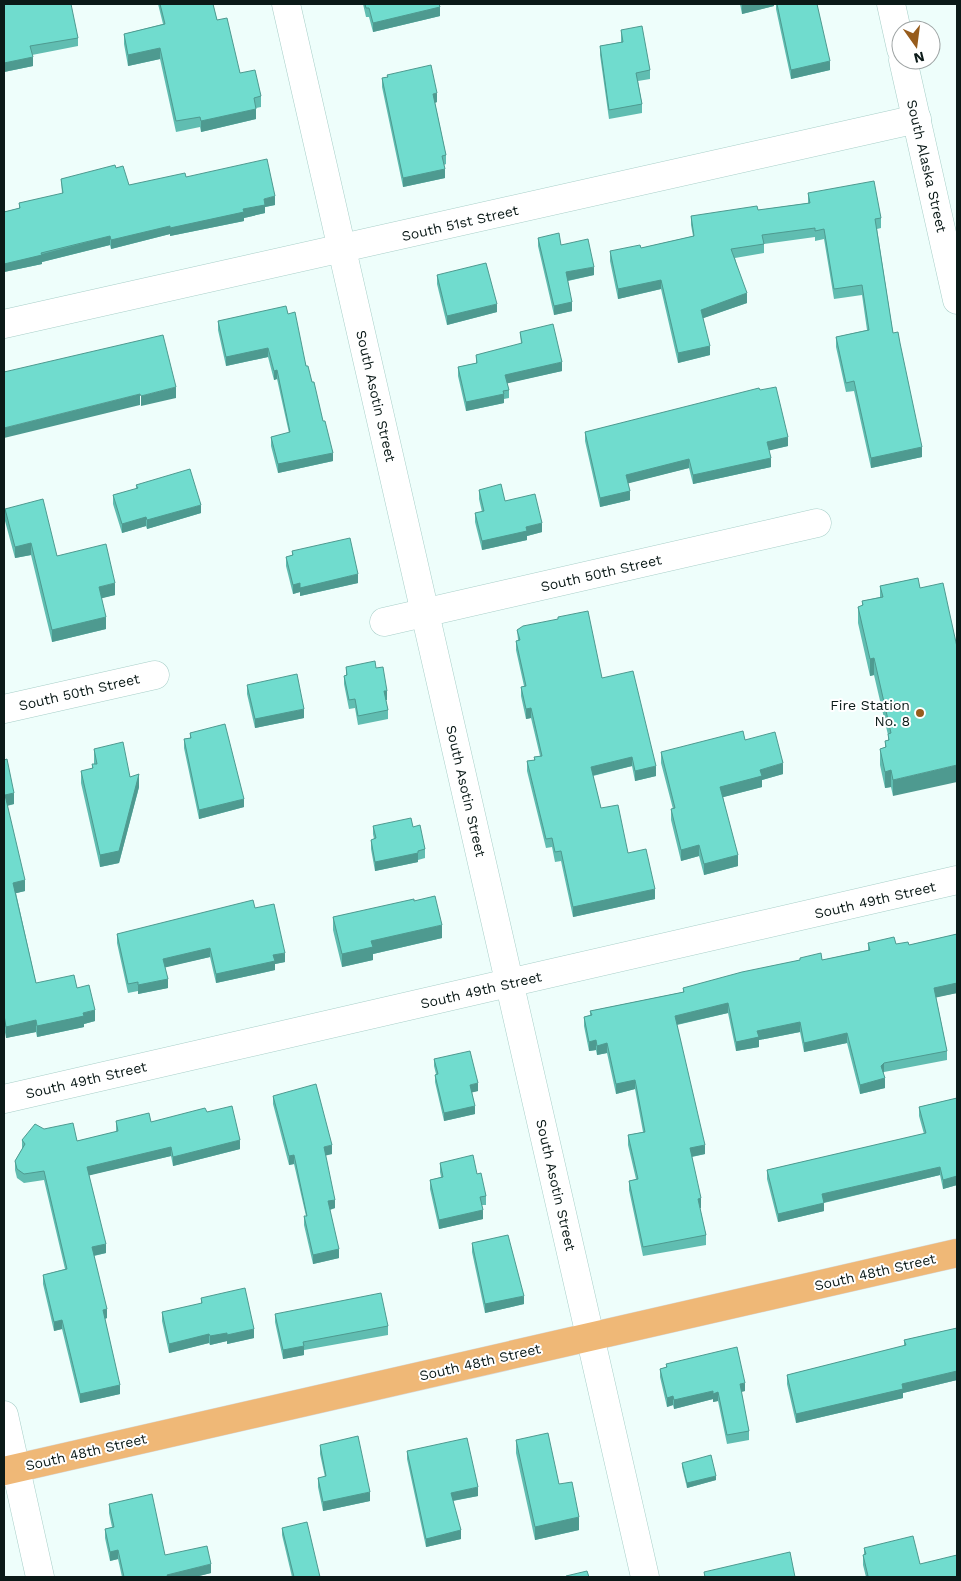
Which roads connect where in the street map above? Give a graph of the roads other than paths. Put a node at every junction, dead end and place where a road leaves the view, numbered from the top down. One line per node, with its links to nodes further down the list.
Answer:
1 (286, 4): 6 (street, South Asotin Street)
2 (891, 4): 3 (street)
3 (895, 20)
4 (906, 70): 5 (street, South Alaska Street)
5 (916, 119): 6 (street, South 51st Street); 7 (street, South Alaska Street)
6 (343, 249): 8 (street, South 51st Street); 10 (street, South Asotin Street)
7 (957, 300)
8 (4, 324)
9 (817, 523): 10 (street, South 50th Street)
10 (426, 614): 11 (street, South 50th Street); 15 (street, South Asotin Street)
11 (384, 622)
12 (155, 675): 13 (street, South 50th Street)
13 (4, 709)
14 (957, 880): 15 (street, South 49th Street)
15 (509, 983): 16 (street, South 49th Street); 18 (street, South Asotin Street)
16 (4, 1099)
17 (957, 1253): 18 (main road, South 48th Street)
18 (590, 1336): 20 (main road, South 48th Street); 22 (street, South Asotin Street)
19 (4, 1415): 20 (street)
20 (10, 1470): 21 (street)
21 (40, 1577)
22 (646, 1577)

